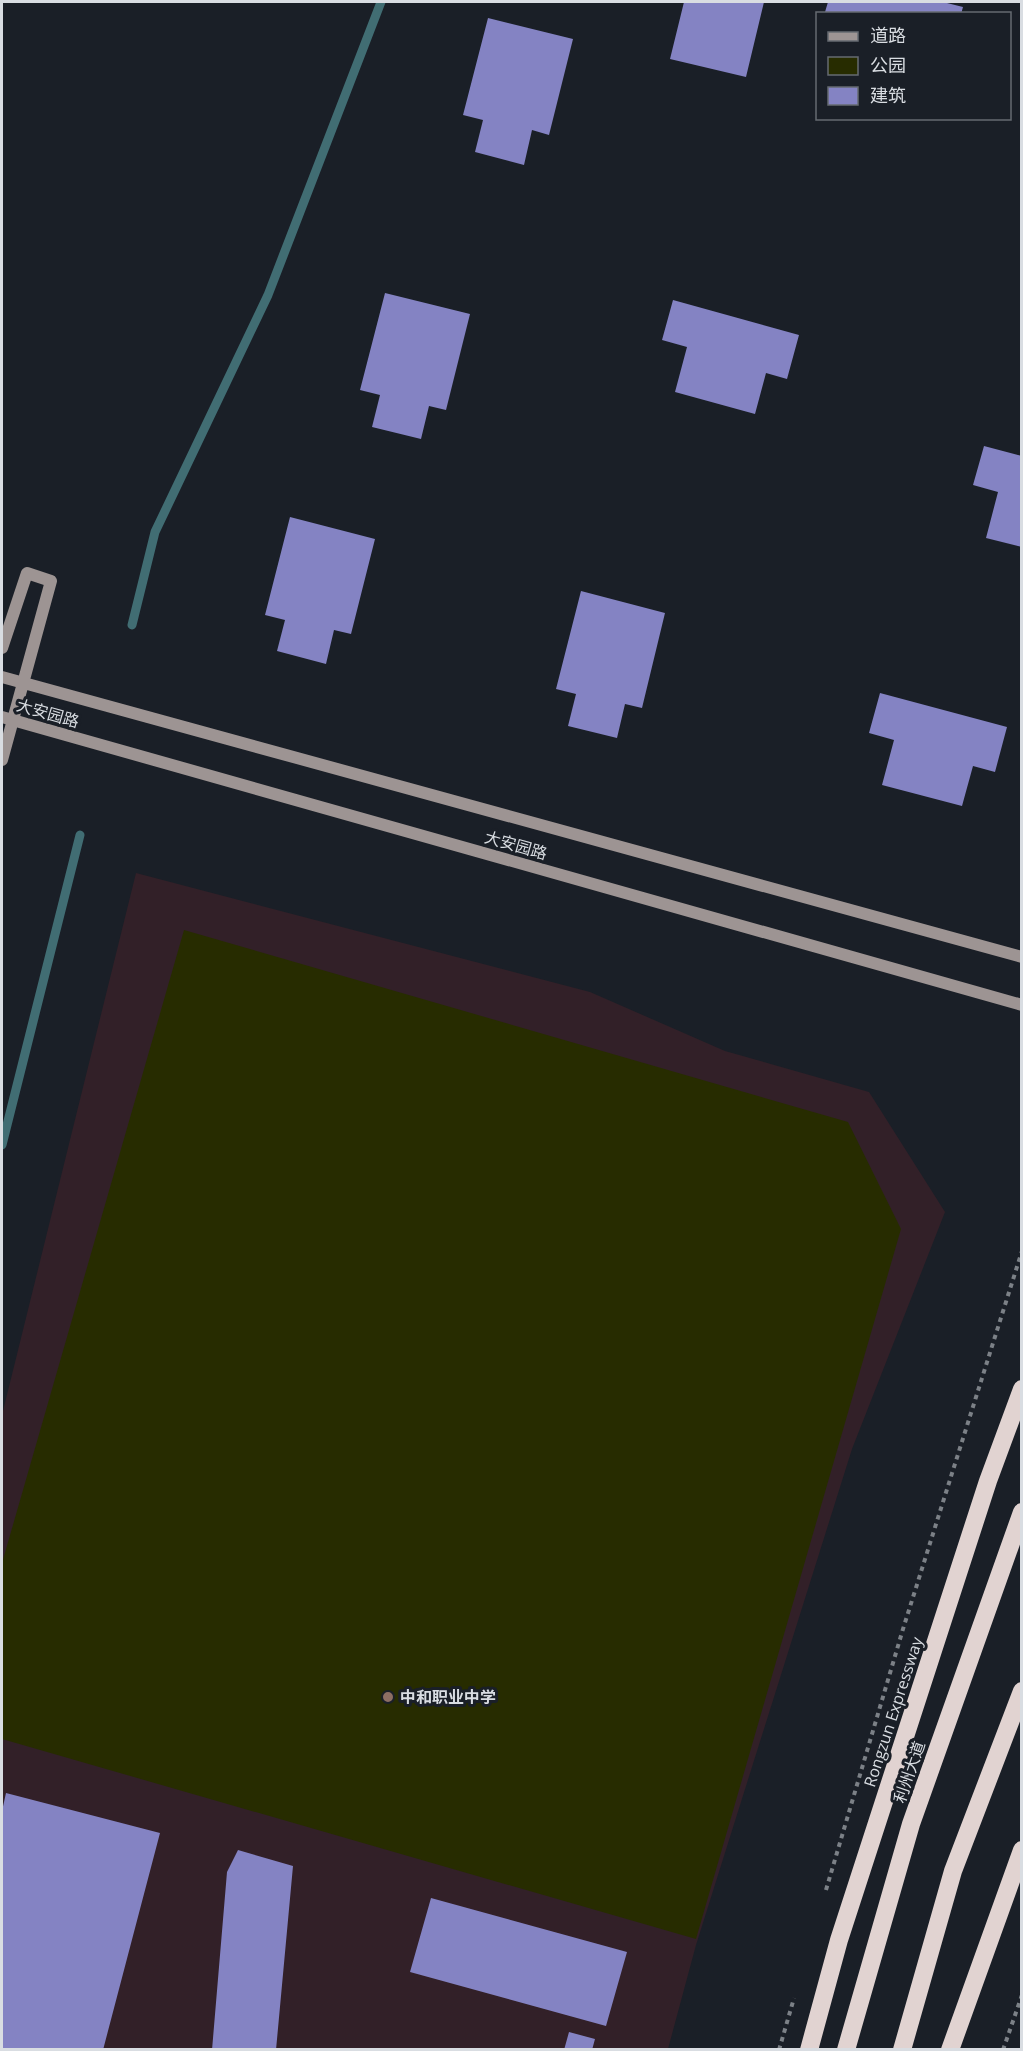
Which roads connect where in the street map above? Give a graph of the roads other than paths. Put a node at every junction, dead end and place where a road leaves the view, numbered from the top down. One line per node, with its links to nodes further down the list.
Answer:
1 (2, 648): 3 (street)
2 (2, 677): 3 (street)
3 (22, 682): 4 (street); 6 (street)
4 (6, 718): 5 (street); 7 (street, 大安园路)
5 (2, 760)
6 (1022, 957)
7 (1022, 1005)
8 (1022, 1389): 12 (highway, Rongzun Expressway)
9 (1022, 1512): 13 (highway, 利州大道)
10 (1022, 1691): 14 (highway)
11 (1022, 1850): 15 (highway)
12 (809, 2049)
13 (846, 2049)
14 (902, 2049)
15 (950, 2049)

